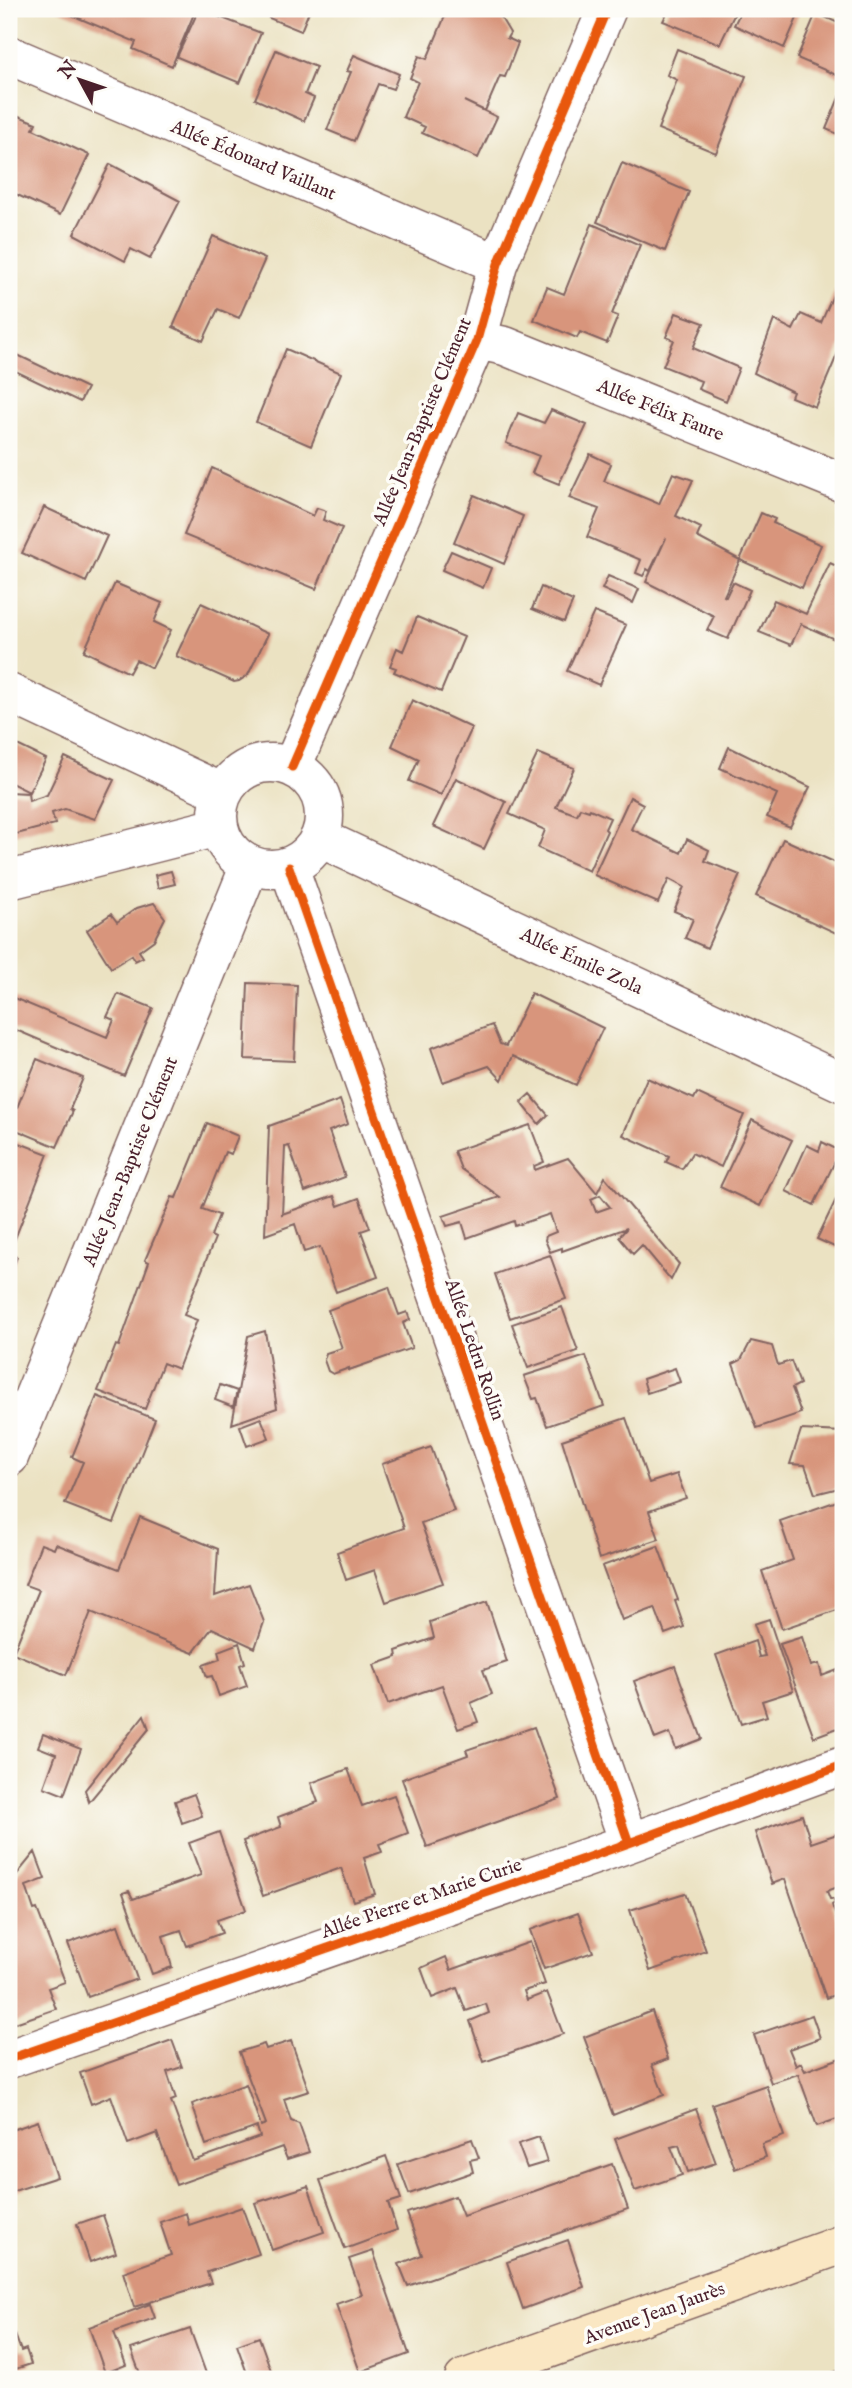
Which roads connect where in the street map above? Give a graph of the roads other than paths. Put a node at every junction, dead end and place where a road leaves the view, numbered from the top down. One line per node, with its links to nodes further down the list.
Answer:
1 (607, 9): 3 (street, Allée Jean-Baptiste Clément)
2 (9, 55): 3 (street, Allée Édouard Vaillant)
3 (498, 264): 4 (street, Allée Jean-Baptiste Clément)
4 (477, 340): 5 (street, Allée Félix Faure); 7 (street, Allée Jean-Baptiste Clément)
5 (843, 483)
6 (9, 693): 8 (street)
7 (292, 767): 8 (street); 9 (street)
8 (221, 810): 10 (street); 12 (street)
9 (320, 838): 11 (street); 13 (street, Allée Émile Zola)
10 (250, 865): 11 (street); 14 (street, Allée Jean-Baptiste Clément)
11 (289, 866): 16 (street, Allée Ledru Rollin)
12 (9, 880)
13 (843, 1083)
14 (9, 1457)
15 (843, 1765): 16 (street, Allée Pierre et Marie Curie)
16 (629, 1843): 17 (street, Allée Pierre et Marie Curie)
17 (9, 2059)
18 (843, 2245): 19 (main road, Avenue Jean Jaurès)
19 (464, 2379)

